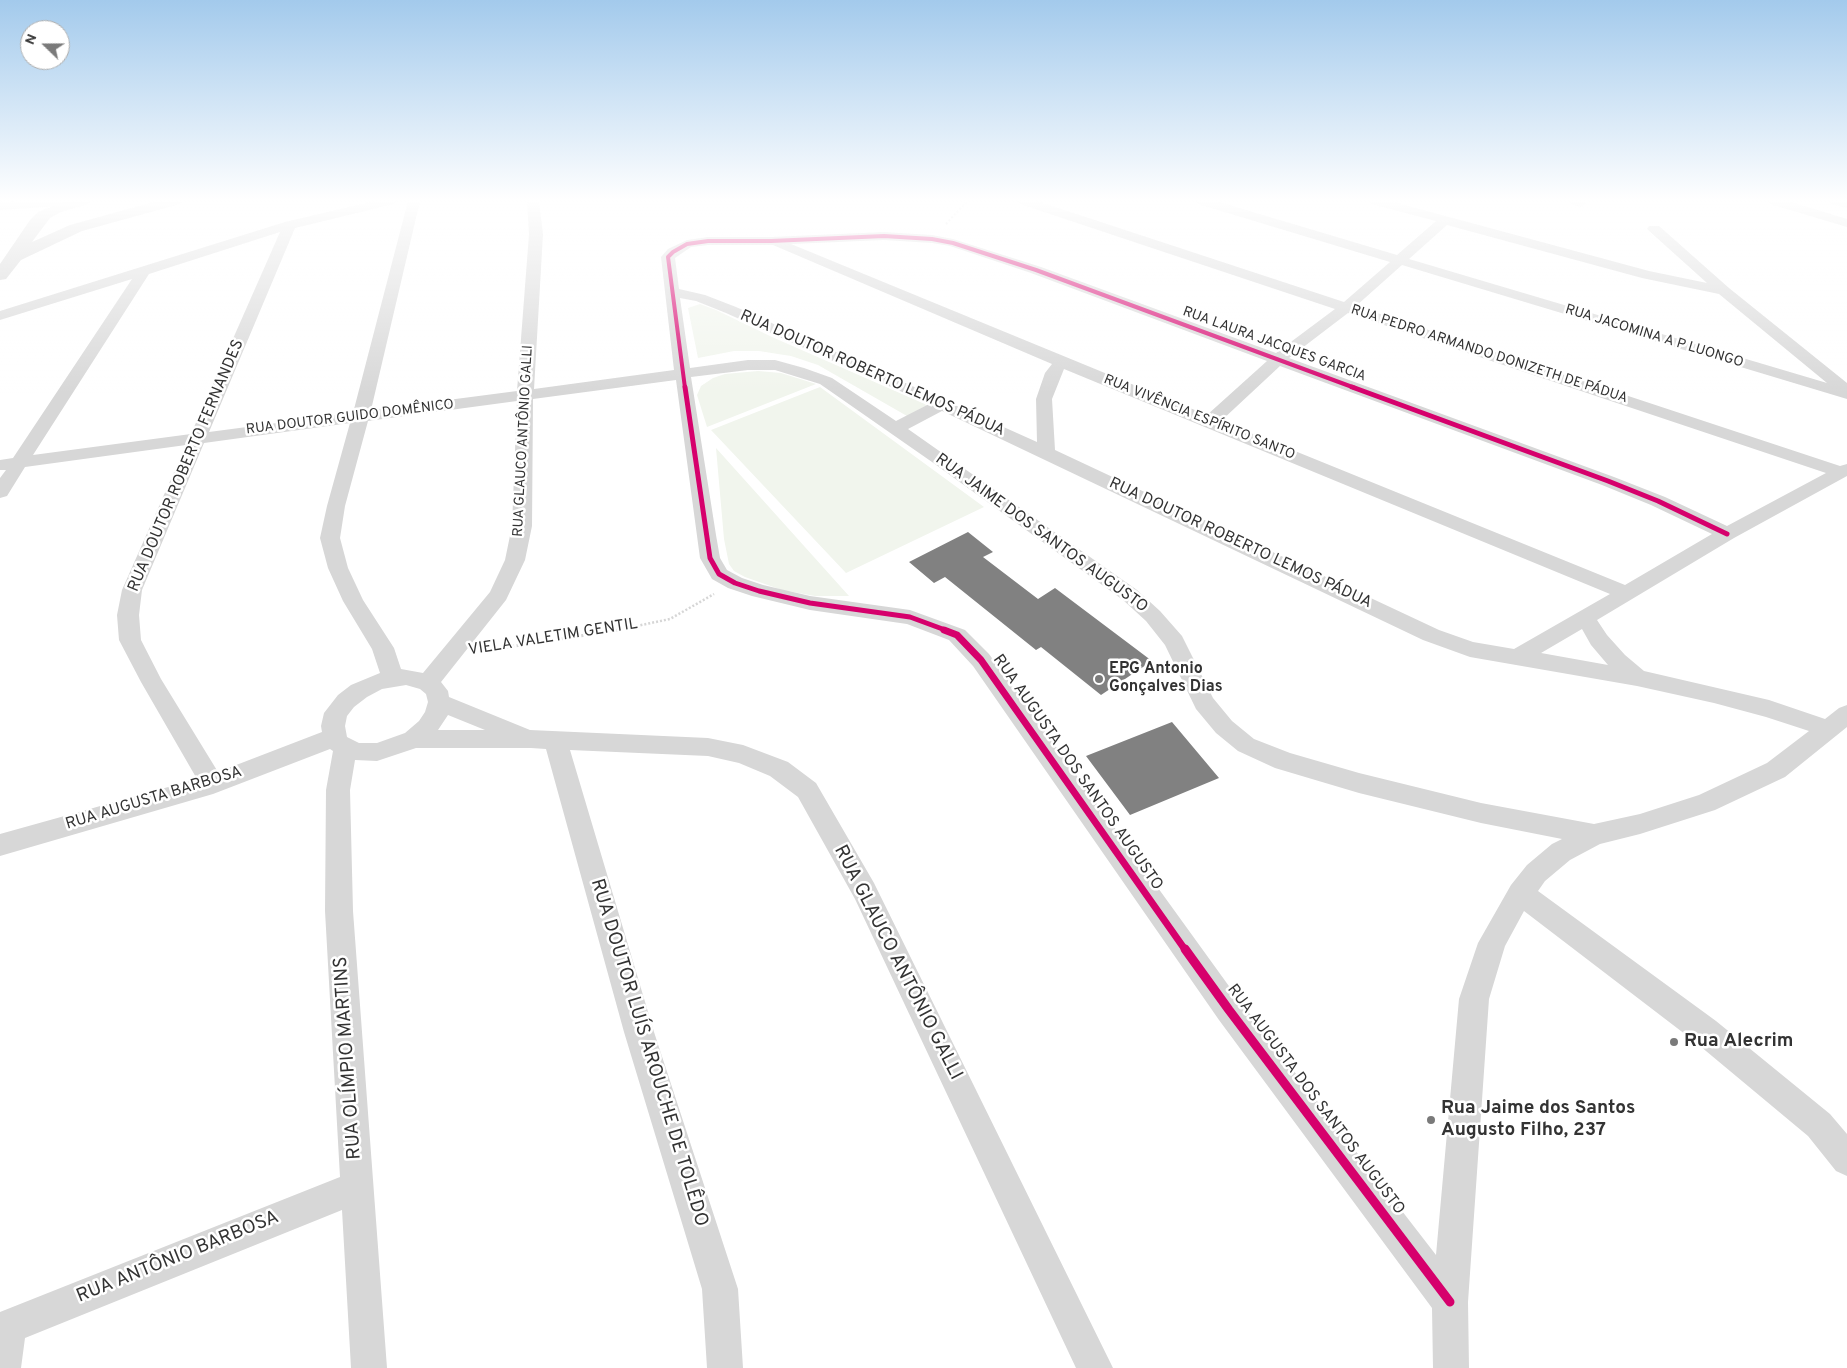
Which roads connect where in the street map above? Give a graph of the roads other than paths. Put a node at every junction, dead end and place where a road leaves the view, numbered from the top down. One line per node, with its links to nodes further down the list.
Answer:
1 (166, 265): 13 (street)
2 (273, 265): 28 (street, RUA DOUTOR ROBERTO FERNANDES)
3 (398, 265): 25 (street)
4 (534, 265): 23 (street, RUA GLAUCO ANTÔNIO GALLI)
5 (668, 265): 15 (street, RUA AUGUSTA DOS SANTOS AUGUSTO)
6 (828, 265): 19 (street, RUA VIVÊNCIA ESPÍRITO SANTO)
7 (1021, 265): 18 (street, RUA LAURA JACQUES GARCIA)
8 (1216, 265): 16 (street, RUA PEDRO ARMANDO DONIZETH DE PÁDUA)
9 (1396, 265): 16 (street)
10 (1413, 265): 22 (street, RUA JACOMINA A P LUONGO)
11 (1610, 265): 14 (street)
12 (1694, 265): 14 (street)
13 (144, 272): 17 (street); 30 (street)
14 (1724, 291): 21 (street)
15 (673, 292): 20 (street, RUA AUGUSTA DOS SANTOS AUGUSTO); 24 (street, RUA DOUTOR ROBERTO LEMOS PÁDUA)
16 (1346, 308): 18 (street); 32 (street, RUA PEDRO ARMANDO DONIZETH DE PÁDUA)
17 (0, 316)
18 (1276, 360): 26 (street); 34 (street, RUA LAURA JACQUES GARCIA)
19 (1060, 362): 26 (street, RUA VIVÊNCIA ESPÍRITO SANTO); 29 (street)
20 (692, 374): 23 (street, RUA DOUTOR GUIDO DOMÊNICO); 27 (street, RUA JAIME DOS SANTOS AUGUSTO); 51 (street, RUA AUGUSTA DOS SANTOS AUGUSTO)
21 (1847, 390)
22 (1847, 394)
23 (525, 396): 25 (street, RUA DOUTOR GUIDO DOMÊNICO); 40 (street, RUA GLAUCO ANTÔNIO GALLI)
24 (942, 404): 27 (street); 29 (street, RUA DOUTOR ROBERTO LEMOS PÁDUA)
25 (361, 416): 28 (street, RUA DOUTOR GUIDO DOMÊNICO); 38 (street)
26 (1210, 422): 35 (street, RUA VIVÊNCIA ESPÍRITO SANTO)
27 (895, 429): 46 (street, RUA JAIME DOS SANTOS AUGUSTO)
28 (198, 438): 30 (street, RUA DOUTOR GUIDO DOMÊNICO); 45 (street, RUA DOUTOR ROBERTO FERNANDES)
29 (1046, 453): 37 (street, RUA DOUTOR ROBERTO LEMOS PÁDUA)
30 (19, 462): 31 (street, RUA DOUTOR GUIDO DOMÊNICO); 33 (street)
31 (0, 465)
32 (1844, 470): 34 (street)
33 (0, 492)
34 (1727, 534): 35 (street)
35 (1627, 592): 36 (street)
36 (1585, 618): 37 (street); 39 (street)
37 (1516, 658): 39 (street, RUA DOUTOR ROBERTO LEMOS PÁDUA)
38 (393, 678): 40 (street); 44 (street)
39 (1637, 678): 41 (street, RUA DOUTOR ROBERTO LEMOS PÁDUA)
40 (434, 692): 42 (street); 43 (street, RUA GLAUCO ANTÔNIO GALLI)
41 (1838, 721): 46 (street)
42 (413, 739): 43 (street, RUA GLAUCO ANTÔNIO GALLI); 44 (street)
43 (543, 740): 55 (street, RUA DOUTOR LUÍS AROUCHE DE TOLÊDO); 56 (street, RUA GLAUCO ANTÔNIO GALLI)
44 (340, 742): 45 (street, RUA AUGUSTA BARBOSA); 50 (street, RUA OLÍMPIO MARTINS)
45 (213, 784): 47 (street, RUA AUGUSTA BARBOSA)
46 (1594, 835): 48 (street)
47 (0, 845)
48 (1520, 893): 49 (street); 51 (street)
49 (1847, 1160)
50 (357, 1187): 52 (street, RUA ANTÔNIO BARBOSA); 54 (street, RUA OLÍMPIO MARTINS)
51 (1450, 1302): 57 (street)
52 (4, 1328): 53 (street)
53 (3, 1368)
54 (369, 1368)
55 (725, 1368)
56 (1094, 1368)
57 (1451, 1368)

